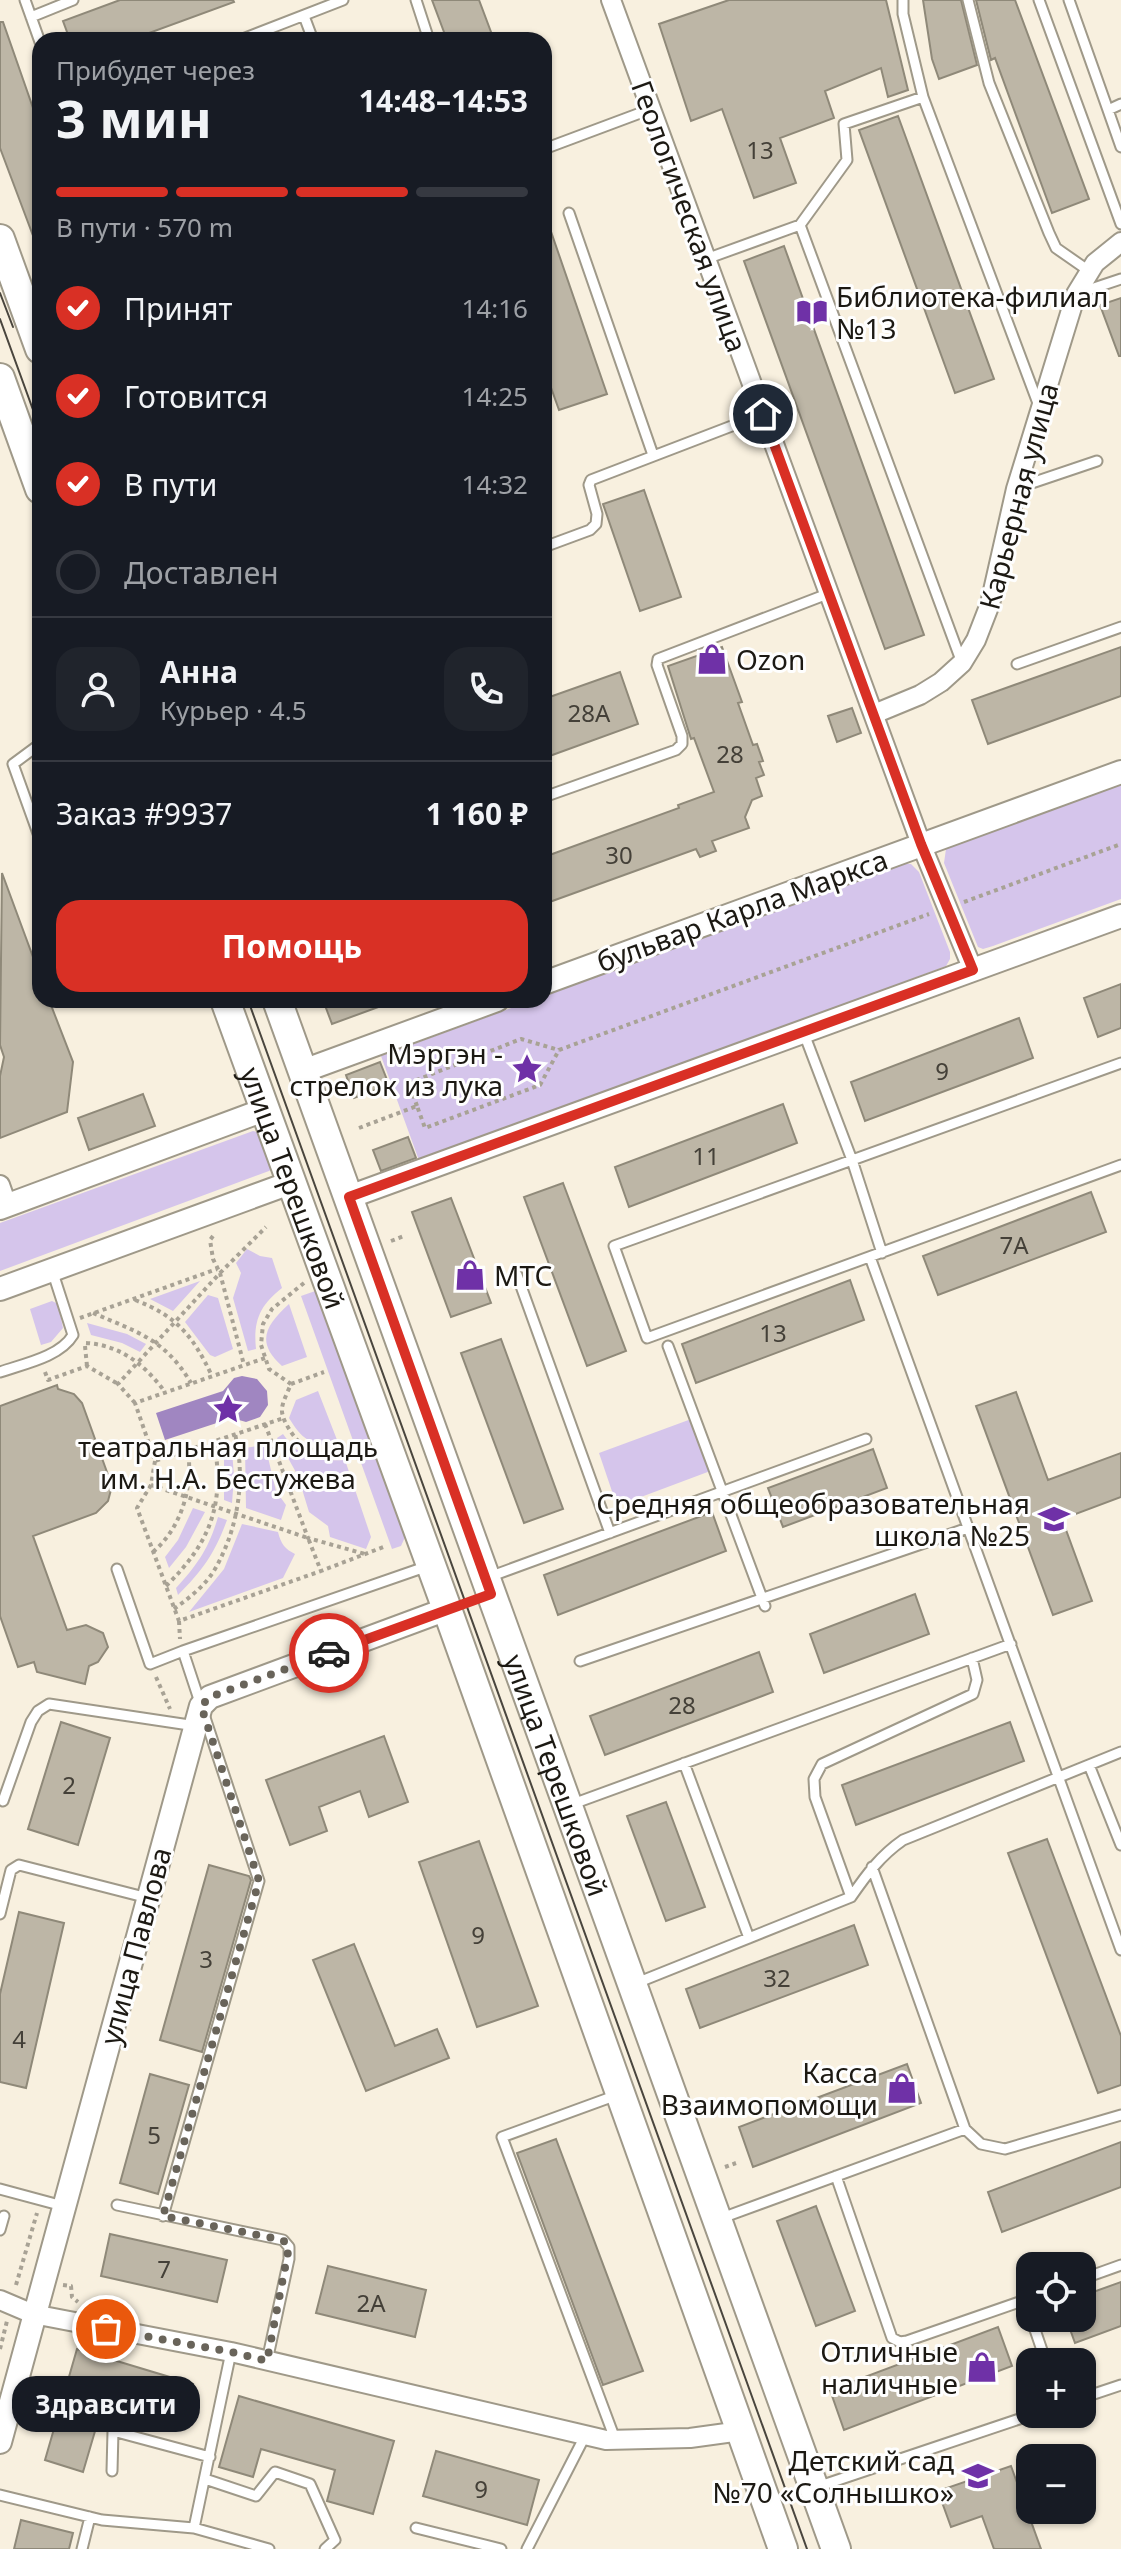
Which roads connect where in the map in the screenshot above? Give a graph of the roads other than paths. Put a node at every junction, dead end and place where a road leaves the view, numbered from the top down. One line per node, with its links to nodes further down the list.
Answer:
1 (25, 0): 11 (lane)
2 (73, 0): 11 (lane)
3 (343, 0): 10 (lane)
4 (416, 0): 15 (lane)
5 (611, 0): 18 (street, Геологическая улица)
6 (903, 0): 16 (lane)
7 (968, 0): 28 (lane)
8 (1039, 0): 23 (lane)
9 (1069, 0): 19 (lane)
10 (304, 16): 13 (lane); 14 (lane)
11 (31, 17): 12 (lane)
12 (36, 32)
13 (261, 32)
14 (310, 32)
15 (426, 32)
16 (923, 97): 24 (lane); 33 (lane)
17 (1121, 104): 19 (lane)
18 (651, 109): 20 (lane); 27 (street, Геологическая улица)
19 (1108, 110): 21 (lane)
20 (552, 146)
21 (1121, 147)
22 (569, 213): 35 (lane)
23 (1121, 224)
24 (800, 225): 27 (lane); 42 (lane)
25 (0, 239): 31 (main road)
26 (1121, 242): 28 (street, Карьерная улица)
27 (706, 259): 34 (street, Геологическая улица)
28 (1089, 271): 30 (street, Карьерная улица)
29 (1121, 279): 30 (lane)
30 (1076, 294): 33 (street, Карьерная улица)
31 (32, 327)
32 (3, 397): 37 (main road)
33 (1041, 409): 38 (street, Карьерная улица)
34 (763, 414): 35 (lane); 40 (street, Геологическая улица)
35 (653, 455): 39 (lane)
36 (1097, 461): 38 (lane)
37 (32, 469)
38 (1016, 489): 42 (street, Карьерная улица)
39 (552, 544)
40 (830, 593): 44 (street, Геологическая улица); 47 (lane)
41 (1121, 627): 43 (lane)
42 (962, 663): 44 (street, Карьерная улица)
43 (1017, 664)
44 (874, 714): 49 (street, Геологическая улица)
45 (32, 750): 48 (lane)
46 (1121, 772): 49 (street, бульвар Карла Маркса)
47 (552, 794)
48 (32, 817)
49 (921, 844): 51 (street, Геологическая улица); 52 (street, бульвар Карла Маркса)
50 (1121, 916): 51 (street)
51 (973, 970): 56 (street)
52 (552, 980)
53 (228, 1008): 59 (main road, улица Терешковой)
54 (280, 1008): 58 (main road, улица Терешковой)
55 (475, 1008): 58 (street)
56 (803, 1031): 60 (lane); 63 (street)
57 (1121, 1063): 60 (lane)
58 (303, 1071): 63 (main road, улица Терешковой)
59 (264, 1110): 62 (main road, улица Терешковой); 64 (street)
60 (852, 1160): 65 (lane); 66 (lane)
61 (1121, 1165): 65 (lane)
62 (290, 1183): 67 (street); 76 (main road, улица Терешковой)
63 (349, 1197): 78 (main road, улица Терешковой)
64 (2, 1200)
65 (882, 1253): 66 (lane)
66 (870, 1257): 74 (lane)
67 (52, 1270): 69 (street); 71 (lane)
68 (517, 1275): 75 (lane)
69 (0, 1289)
70 (668, 1346): 73 (lane)
71 (0, 1372)
72 (866, 1439): 73 (lane)
73 (721, 1492): 75 (lane); 79 (lane)
74 (968, 1528): 79 (lane); 81 (lane)
75 (610, 1533): 78 (lane)
76 (431, 1565): 80 (main road, улица Терешковой); 82 (lane)
77 (117, 1569): 82 (lane)
78 (488, 1586): 80 (main road); 91 (main road, улица Терешковой)
79 (763, 1602): 84 (lane)
80 (447, 1609): 85 (street); 100 (main road, улица Терешковой)
81 (1011, 1644): 83 (lane); 89 (lane)
82 (183, 1651): 85 (lane)
83 (972, 1658): 87 (lane); 94 (lane)
84 (580, 1661)
85 (198, 1716): 90 (lane); 95 (street, улица Павлова); 108 (lane)
86 (1121, 1752): 88 (lane)
87 (684, 1763): 91 (lane); 97 (lane)
88 (1089, 1765): 89 (lane); 92 (lane)
89 (1058, 1777): 93 (lane); 98 (lane)
90 (3, 1801)
91 (567, 1806): 99 (main road, улица Терешковой)
92 (1121, 1845)
93 (872, 1867): 94 (lane); 102 (lane)
94 (851, 1897): 97 (lane)
95 (148, 1898): 96 (lane); 106 (street, улица Павлова)
96 (0, 1914)
97 (749, 1938): 99 (lane)
98 (1121, 1950)
99 (631, 1986): 109 (main road, улица Терешковой)
100 (621, 2094): 121 (main road, улица Терешковой); 123 (lane)
101 (1121, 2115): 102 (lane)
102 (965, 2129): 103 (lane)
103 (836, 2176): 109 (lane); 114 (lane)
104 (0, 2189): 106 (lane)
105 (117, 2205): 108 (lane)
106 (63, 2206): 115 (street, улица Павлова)
107 (4, 2216): 110 (lane)
108 (163, 2216): 117 (lane)
109 (718, 2219): 128 (main road, улица Терешковой)
110 (0, 2230)
111 (1121, 2265): 112 (lane)
112 (1096, 2274)
113 (0, 2300): 115 (street)
114 (1016, 2303)
115 (33, 2314): 116 (street); 124 (street, улица Павлова)
116 (231, 2352): 117 (street); 125 (lane)
117 (267, 2361): 122 (street)
118 (1121, 2385): 119 (lane)
119 (1096, 2393)
120 (1016, 2420): 128 (lane)
121 (741, 2431): 123 (street); 138 (main road, улица Терешковой)
122 (585, 2436): 123 (street); 137 (lane)
123 (615, 2440)
124 (0, 2442)
125 (210, 2457): 126 (lane); 127 (lane)
126 (112, 2471)
127 (205, 2479): 131 (lane); 135 (lane)
128 (814, 2488): 139 (main road, улица Терешковой)
129 (0, 2495): 130 (lane)
130 (90, 2517): 131 (lane); 133 (lane)
131 (194, 2528): 134 (lane)
132 (416, 2528): 136 (lane)
133 (82, 2549)
134 (269, 2549)
135 (325, 2549)
136 (501, 2549)
137 (527, 2549)
138 (783, 2549)
139 (836, 2549)

